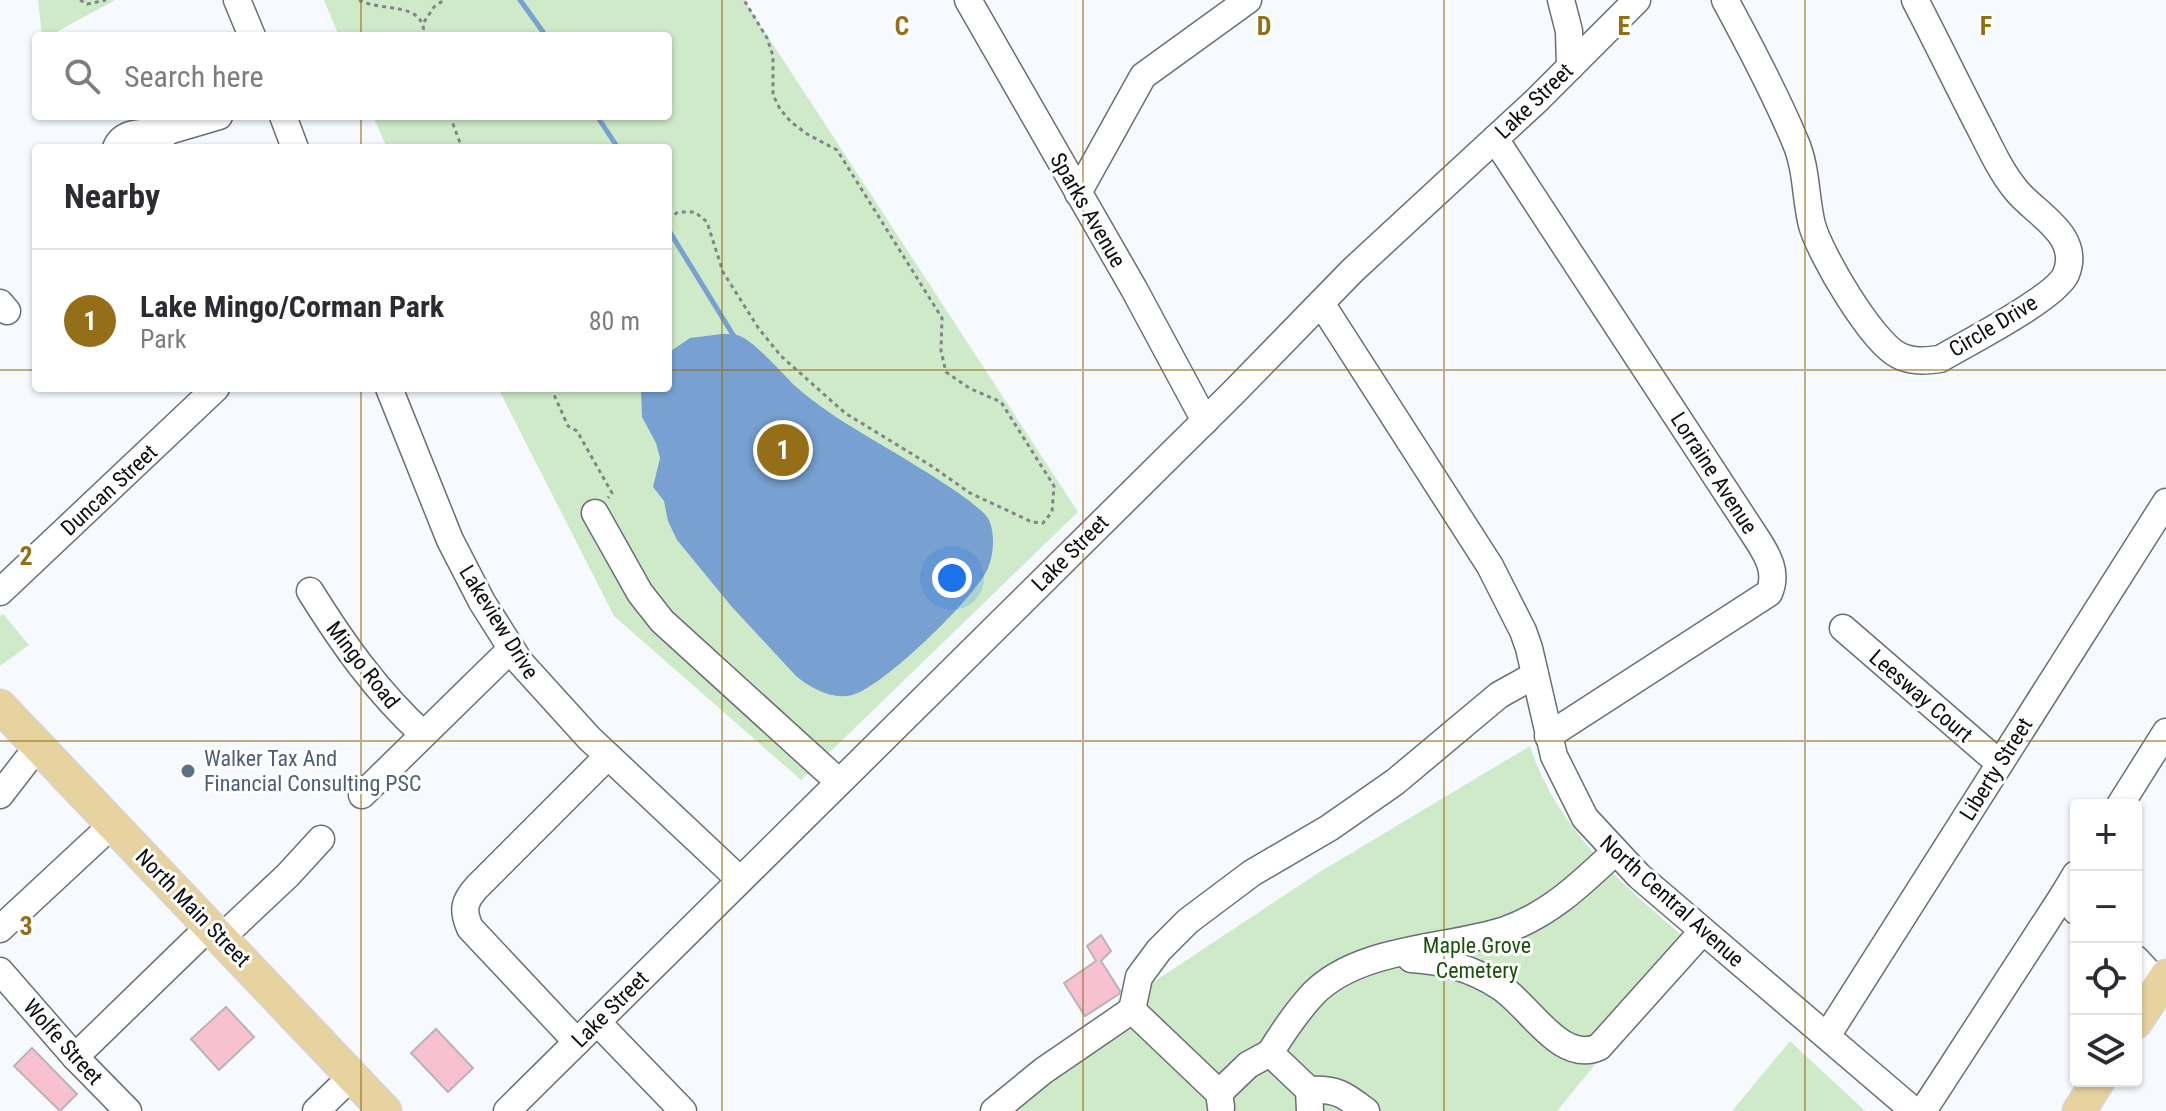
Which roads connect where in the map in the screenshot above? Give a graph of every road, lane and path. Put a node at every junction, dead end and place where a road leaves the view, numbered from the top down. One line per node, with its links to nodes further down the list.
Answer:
1 (80, 0): 2 (path)
2 (106, 0)
3 (237, 0): 14 (street)
4 (359, 0): 13 (path)
5 (444, 0): 13 (path)
6 (744, 0): 26 (path)
7 (968, 0): 25 (street, Sparks Avenue)
8 (1248, 0): 25 (street)
9 (1561, 0): 16 (street)
10 (1637, 0): 16 (street, Lake Street)
11 (1725, 0): 12 (street, Circle Drive)
12 (1915, 0)
13 (424, 22): 15 (path)
14 (250, 32)
15 (424, 32)
16 (1570, 67): 21 (street, Lake Street)
17 (209, 120): 20 (street)
18 (284, 120): 23 (street)
19 (452, 120): 24 (path)
20 (160, 139): 22 (street)
21 (1495, 139): 27 (street, Lake Street); 41 (street, Lorraine Avenue)
22 (118, 144)
23 (294, 144)
24 (460, 144)
25 (1078, 193): 31 (street, Sparks Avenue)
26 (672, 216)
27 (1321, 303): 31 (street, Lake Street); 38 (street, North Central Avenue)
28 (212, 392): 35 (street, Duncan Street)
29 (391, 392): 37 (street, Lakeview Drive)
30 (553, 392): 33 (path)
31 (1205, 421): 46 (street, Lake Street)
32 (2166, 502): 45 (street, Liberty Street)
33 (595, 513): 46 (street)
34 (310, 591): 40 (street, Mingo Road)
35 (0, 592)
36 (1843, 628): 45 (street, Leesway Court)
37 (511, 649): 40 (street); 44 (street, Lakeview Drive)
38 (1535, 675): 41 (street, North Central Avenue); 62 (street)
39 (0, 706): 42 (main road, North Main Street)
40 (423, 734): 48 (street)
41 (1548, 736): 52 (street, North Central Avenue)
42 (38, 746): 47 (street); 50 (main road, North Main Street)
43 (2162, 752): 49 (street)
44 (608, 756): 53 (street, Lakeview Drive); 66 (street)
45 (1999, 763): 65 (street, Liberty Street)
46 (839, 782): 53 (street, Lake Street)
47 (0, 795)
48 (362, 795)
49 (2125, 799)
50 (113, 824): 55 (street); 57 (main road, North Main Street)
51 (321, 839): 57 (street)
52 (1615, 852): 56 (street, North Central Avenue); 58 (street)
53 (740, 880): 64 (street, Lake Street)
54 (2070, 896): 73 (street)
55 (0, 929)
56 (1703, 931): 58 (street); 65 (street, North Central Avenue)
57 (215, 932): 68 (street); 69 (main road, North Main Street)
58 (1387, 957): 67 (street)
59 (2142, 964): 61 (street)
60 (0, 971): 68 (street, Wolfe Street)
61 (2163, 980): 63 (main road)
62 (1132, 1010): 72 (street); 79 (street)
63 (2140, 1015)
64 (597, 1022): 66 (street, Lake Street); 78 (street)
65 (1827, 1036): 73 (street, North Central Avenue)
66 (577, 1042): 77 (street, Lake Street)
67 (1270, 1053): 71 (street); 72 (street)
68 (75, 1057): 74 (street, Wolfe Street)
69 (352, 1076): 75 (street); 76 (main road, North Main Street)
70 (2094, 1087): 81 (main road)
71 (1310, 1101): 80 (street)
72 (1220, 1102)
73 (1914, 1110)
74 (128, 1111)
75 (316, 1111)
76 (385, 1111)
77 (507, 1111)
78 (683, 1111)
79 (994, 1111)
80 (1366, 1111)
81 (2079, 1111)

